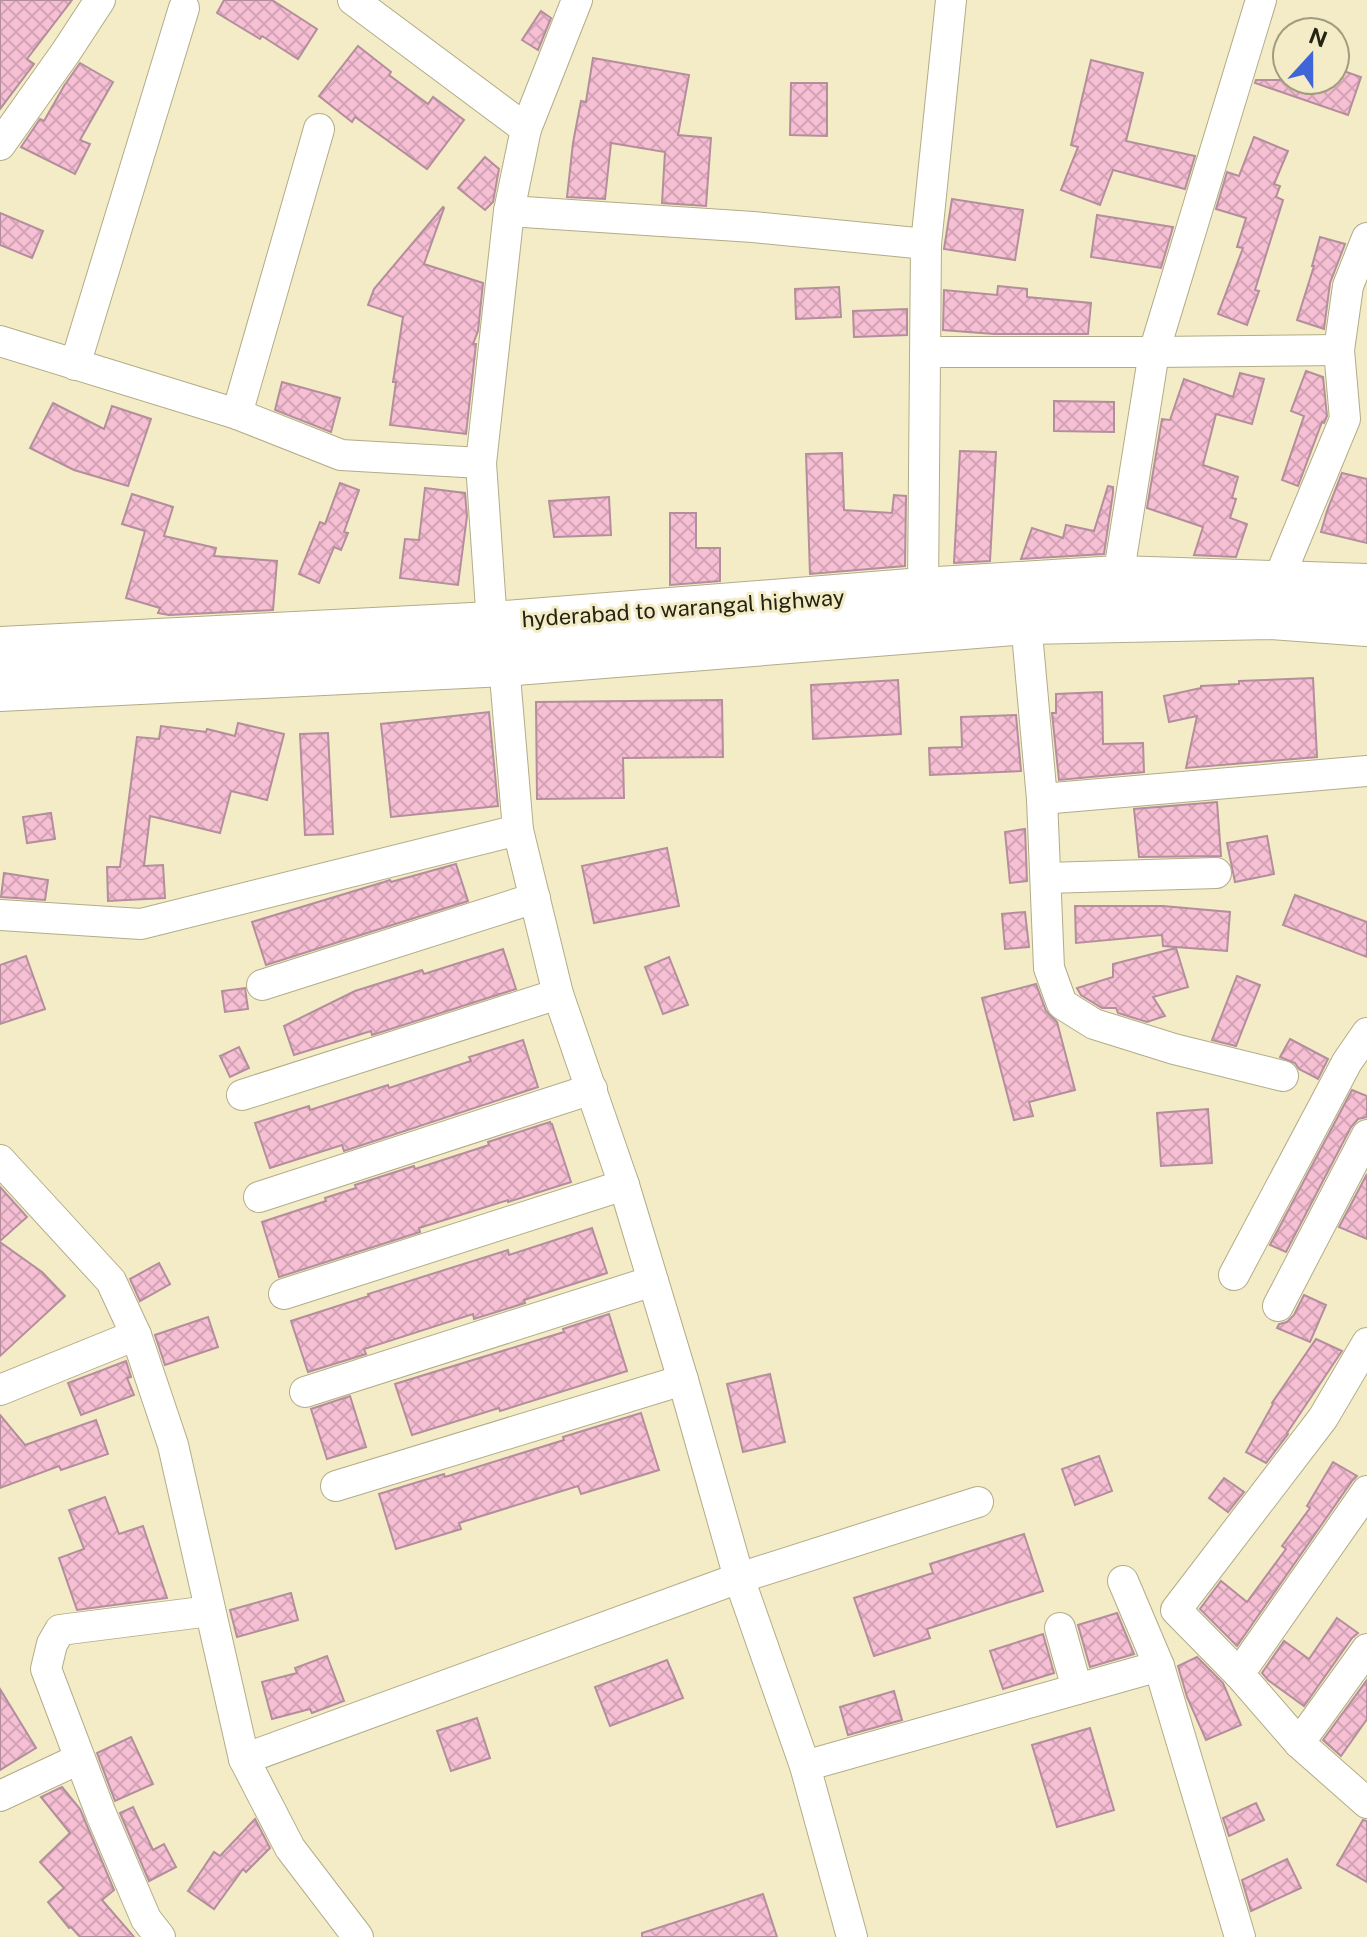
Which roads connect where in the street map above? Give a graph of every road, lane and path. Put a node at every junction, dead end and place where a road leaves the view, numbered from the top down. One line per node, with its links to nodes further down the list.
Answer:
1 (100, 0): 9 (street)
2 (353, 0): 8 (street)
3 (577, 0): 8 (street)
4 (951, 0): 12 (street)
5 (1261, 0): 17 (street)
6 (184, 8): 18 (street)
7 (319, 129): 19 (street)
8 (526, 129): 10 (street)
9 (0, 145)
10 (509, 211): 12 (street); 20 (street)
11 (1367, 238): 13 (street)
12 (926, 244): 16 (street)
13 (1358, 290): 15 (street)
14 (0, 341): 18 (street)
15 (1339, 350): 17 (street); 22 (street)
16 (925, 352): 17 (street); 24 (street)
17 (1154, 352): 21 (street)
18 (75, 365): 19 (street)
19 (237, 414): 20 (street)
20 (481, 463): 27 (street)
21 (1118, 578): 22 (main road, hyderabad to warangal highway); 24 (main road, hyderabad to warangal highway)
22 (1277, 583): 23 (main road, hyderabad to warangal highway)
23 (1367, 586)
24 (923, 590): 27 (main road, hyderabad to warangal highway)
25 (1026, 622): 26 (main road); 27 (main road); 31 (street)
26 (1367, 624)
27 (498, 644): 28 (main road, hyderabad to warangal highway); 29 (main road); 32 (street)
28 (0, 649)
29 (0, 689)
30 (1367, 771): 31 (street)
31 (1042, 799): 34 (street)
32 (518, 830): 35 (street); 36 (street)
33 (1216, 873): 34 (street)
34 (1046, 878): 41 (street)
35 (535, 898): 37 (street); 38 (street)
36 (0, 915)
37 (262, 985)
38 (558, 994): 42 (street); 43 (street)
39 (1367, 1033): 40 (street)
40 (1357, 1070): 48 (street)
41 (1283, 1076)
42 (592, 1089): 46 (street); 47 (street)
43 (242, 1095)
44 (1367, 1135): 51 (street)
45 (0, 1160): 52 (street)
46 (624, 1185): 49 (street); 50 (street)
47 (259, 1197)
48 (1234, 1275)
49 (653, 1281): 54 (street); 56 (street)
50 (284, 1294)
51 (1278, 1306)
52 (136, 1335): 55 (street); 62 (street)
53 (1367, 1343): 66 (street)
54 (683, 1380): 57 (street); 60 (street)
55 (0, 1390)
56 (305, 1392)
57 (336, 1486)
58 (1367, 1491): 66 (street)
59 (978, 1502): 60 (street)
60 (739, 1578): 70 (street); 71 (street)
61 (1123, 1581): 65 (street)
62 (210, 1611): 69 (street); 70 (street)
63 (1060, 1628): 67 (street)
64 (1367, 1649): 68 (street)
65 (1159, 1666): 67 (street); 77 (street)
66 (1239, 1674): 68 (street)
67 (1077, 1689): 71 (street)
68 (1299, 1743): 73 (street)
69 (79, 1759): 72 (street); 74 (street)
70 (244, 1759): 75 (street)
71 (805, 1766): 76 (street)
72 (0, 1796)
73 (1367, 1803)
74 (160, 1937)
75 (358, 1937)
76 (852, 1937)
77 (1240, 1937)

